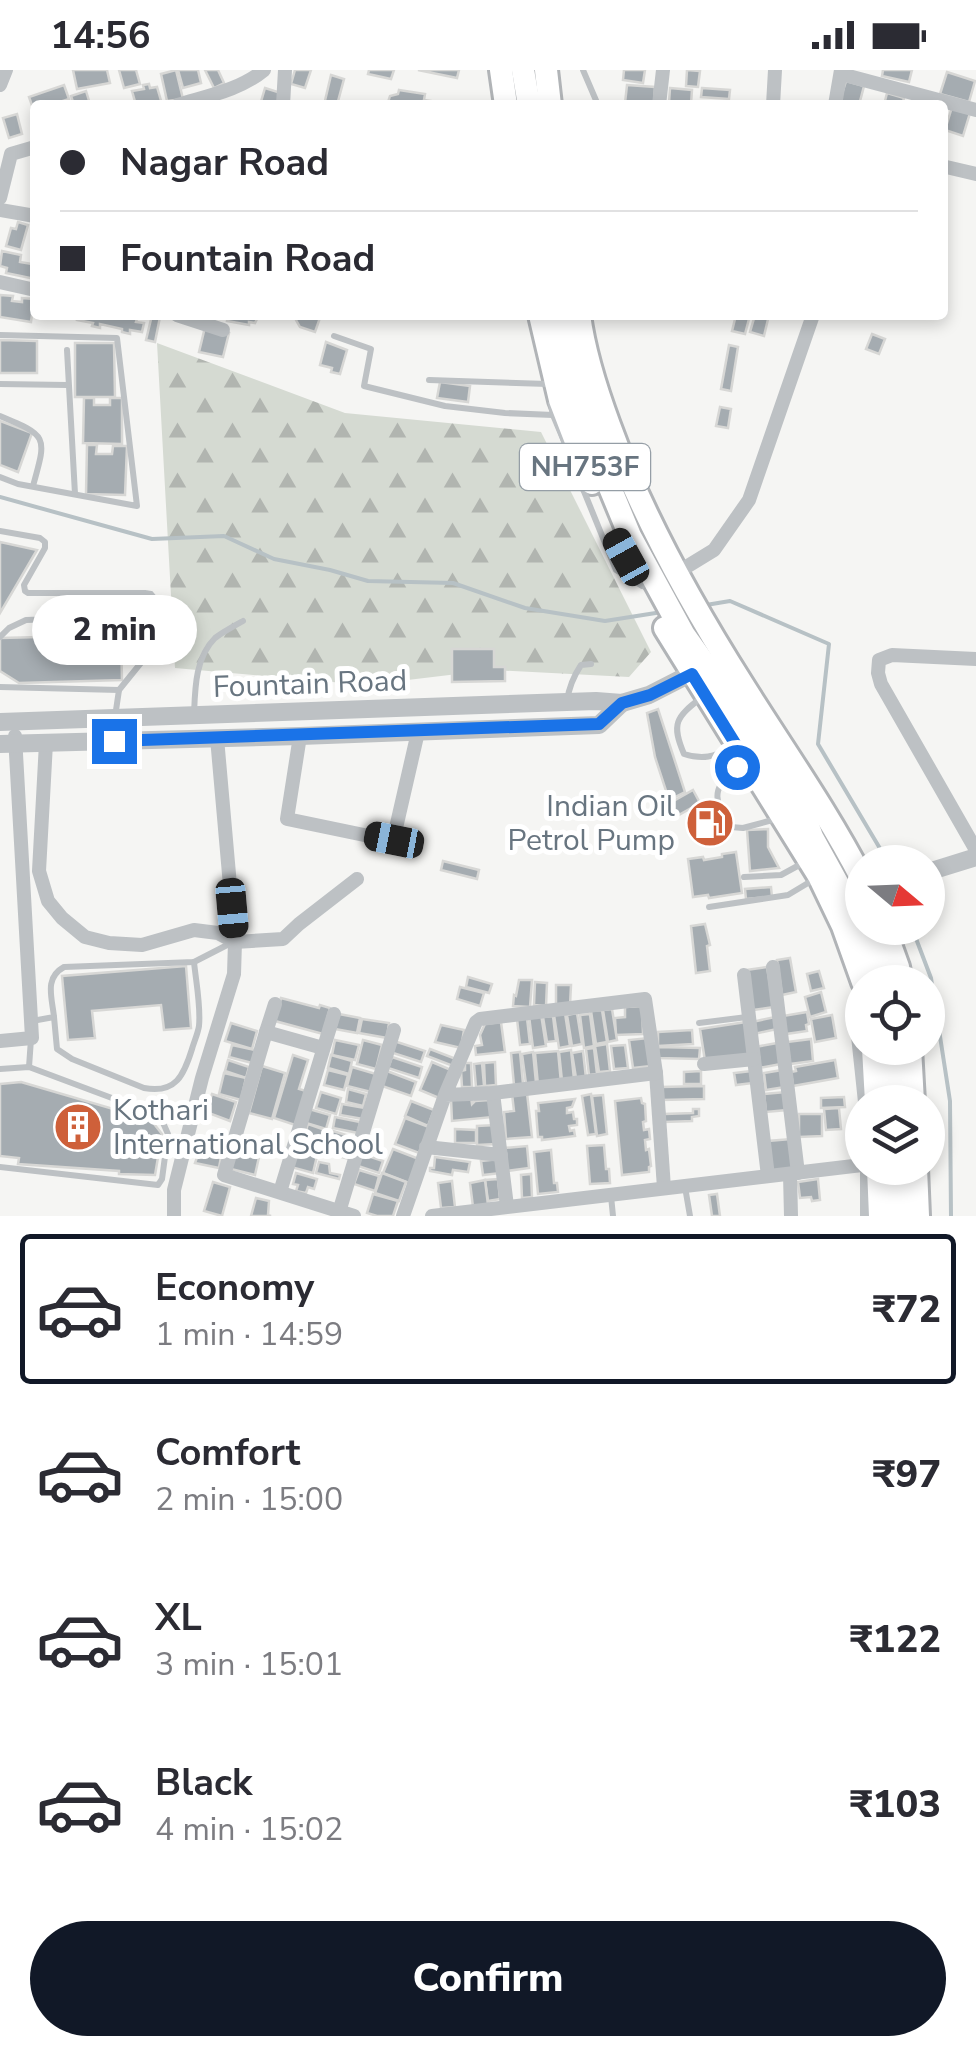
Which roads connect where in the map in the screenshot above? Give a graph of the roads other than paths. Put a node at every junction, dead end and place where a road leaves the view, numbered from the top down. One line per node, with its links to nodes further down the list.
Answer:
1 (6, 70): 11 (street)
2 (264, 70): 12 (street)
3 (285, 70): 13 (street)
4 (501, 70): 14 (highway)
5 (524, 70): 15 (highway)
6 (546, 70): 16 (highway)
7 (583, 70): 17 (lane)
8 (663, 70): 18 (street)
9 (775, 70): 19 (street)
10 (841, 72): 20 (street); 21 (street)
11 (0, 85)
12 (220, 98)
13 (283, 100)
14 (505, 100)
15 (528, 100)
16 (549, 100)
17 (596, 100)
18 (660, 100)
19 (772, 100)
20 (836, 100)
21 (940, 100)
22 (948, 102): 23 (street)
23 (976, 110)
24 (30, 149): 27 (street)
25 (948, 167): 26 (street)
26 (976, 174)
27 (0, 198)
28 (0, 210): 29 (street)
29 (30, 215)
30 (0, 282): 31 (street)
31 (30, 289)
32 (192, 320): 38 (street)
33 (532, 320): 44 (lane)
34 (541, 320): 55 (highway, NH753F)
35 (563, 320): 56 (highway)
36 (580, 320): 54 (highway, NH753F)
37 (811, 320): 54 (street)
38 (223, 330)
39 (0, 336): 52 (lane)
40 (334, 336): 46 (lane)
41 (67, 350): 45 (lane)
42 (429, 380): 44 (lane)
43 (0, 384): 45 (lane)
44 (548, 384): 46 (lane)
45 (67, 385): 52 (lane)
46 (553, 415): 48 (lane)
47 (0, 416): 51 (lane)
48 (574, 466)
49 (0, 477): 51 (lane)
50 (581, 484): 55 (lane)
51 (33, 486): 52 (lane)
52 (75, 494)
53 (0, 531): 65 (lane)
54 (678, 572): 63 (highway, NH753F)
55 (642, 586): 56 (highway, NH753F)
56 (664, 612): 62 (highway)
57 (136, 616): 59 (lane)
58 (242, 621): 70 (lane)
59 (0, 637)
60 (976, 659): 81 (street)
61 (591, 664): 67 (lane)
62 (699, 668): 63 (highway); 66 (highway); 68 (street, Fountain Road); 82 (highway)
63 (742, 684): 80 (highway, NH753F)
64 (0, 687): 65 (lane)
65 (119, 690): 71 (lane)
66 (705, 695): 78 (highway); 78 (lane)
67 (566, 702): 68 (street, Fountain Road); 69 (street, Fountain Road)
68 (622, 703): 73 (street, Fountain Road)
69 (286, 712): 70 (street, Fountain Road); 74 (street)
70 (194, 715): 71 (street, Fountain Road)
71 (115, 718): 72 (street, Fountain Road)
72 (7, 722): 77 (street)
73 (418, 732): 74 (street, Fountain Road); 74 (street)
74 (293, 736): 75 (street, Fountain Road)
75 (217, 738): 76 (street, Fountain Road); 87 (street)
76 (46, 743): 77 (street, Fountain Road); 87 (street)
77 (8, 744): 97 (street)
78 (741, 752): 79 (highway); 79 (lane)
79 (782, 817): 82 (highway)
80 (845, 849)
81 (976, 853): 83 (street)
82 (813, 858): 84 (lane); 86 (lane); 89 (highway); 90 (highway)
83 (945, 865)
84 (744, 877)
85 (357, 879): 87 (street)
86 (709, 907)
87 (235, 942): 88 (lane); 110 (street)
88 (194, 962): 95 (lane); 108 (lane)
89 (857, 965)
90 (876, 965)
91 (774, 968): 117 (street)
92 (744, 974): 96 (street)
93 (275, 1004): 100 (street)
94 (334, 1014): 103 (street)
95 (54, 1016): 97 (lane); 108 (lane)
96 (749, 1016): 98 (lane); 104 (street)
97 (31, 1021): 101 (street)
98 (699, 1023)
99 (394, 1030): 130 (street)
100 (266, 1032): 103 (street); 127 (street)
101 (32, 1038): 102 (street); 106 (lane)
102 (0, 1041)
103 (323, 1048): 127 (street)
104 (754, 1059): 105 (street); 118 (street)
105 (704, 1064)
106 (29, 1067): 107 (lane); 119 (lane)
107 (0, 1069)
108 (184, 1074): 110 (lane)
109 (656, 1074): 111 (street); 112 (street); 126 (street)
110 (202, 1078): 120 (street)
111 (493, 1093): 112 (street); 114 (street)
112 (445, 1096): 113 (street)
113 (426, 1147): 114 (street); 134 (street)
114 (500, 1155): 129 (street)
115 (0, 1167): 119 (lane)
116 (845, 1168): 117 (street)
117 (794, 1173): 118 (street); 138 (street)
118 (768, 1176): 125 (street)
119 (158, 1184): 120 (lane)
120 (176, 1185): 132 (street)
121 (866, 1185): 139 (street)
122 (879, 1185): 140 (highway)
123 (898, 1185): 141 (highway)
124 (917, 1185): 142 (highway)
125 (685, 1186): 126 (street); 137 (lane)
126 (664, 1188): 128 (street)
127 (280, 1192): 130 (street)
128 (610, 1195): 129 (street); 136 (lane)
129 (513, 1210): 131 (street)
130 (339, 1212): 133 (street)
131 (467, 1214): 135 (street)
132 (174, 1216)
133 (354, 1216)
134 (402, 1216)
135 (432, 1216)
136 (613, 1216)
137 (690, 1216)
138 (791, 1216)
139 (867, 1216)
140 (880, 1216)
141 (899, 1216)
142 (918, 1216)

